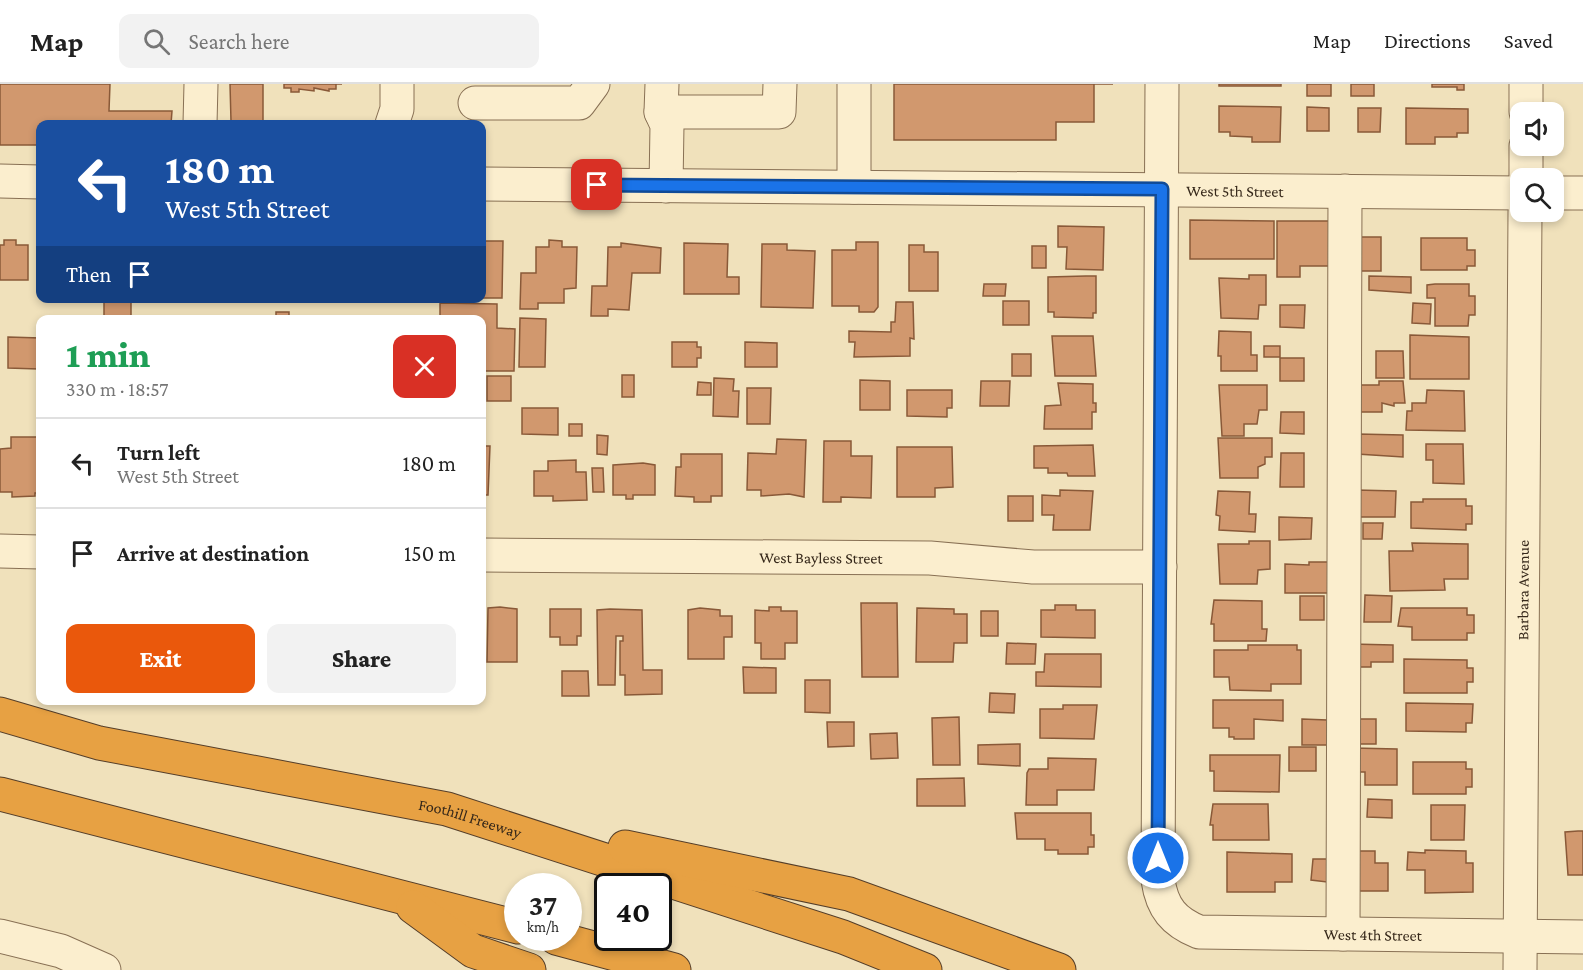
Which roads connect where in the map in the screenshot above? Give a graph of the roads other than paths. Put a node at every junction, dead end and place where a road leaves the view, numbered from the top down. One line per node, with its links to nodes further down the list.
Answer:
1 (201, 84): 11 (street)
2 (397, 84): 12 (street)
3 (593, 84): 10 (street)
4 (780, 84): 8 (street)
5 (854, 84): 17 (street)
6 (1162, 84): 18 (street)
7 (1527, 84): 9 (street)
8 (661, 98): 16 (street)
9 (1526, 102)
10 (468, 104)
11 (200, 120)
12 (393, 120)
13 (0, 181): 14 (street)
14 (36, 182)
15 (486, 184): 16 (street, West 5th Street)
16 (666, 186): 17 (street, West 5th Street)
17 (854, 187): 18 (street, West 5th Street)
18 (1162, 189): 19 (street, West 5th Street); 27 (street)
19 (1345, 191): 20 (street, West 5th Street); 33 (street)
20 (1510, 193)
21 (1564, 193): 22 (street)
22 (1583, 193)
23 (1526, 222): 35 (street, Barbara Avenue)
24 (0, 551): 25 (street)
25 (36, 552)
26 (486, 555): 27 (street, West Bayless Street)
27 (1160, 567): 33 (street, West 4th Street)
28 (0, 714): 30 (highway, Foothill Freeway)
29 (0, 794): 31 (highway)
30 (447, 809): 41 (highway, Foothill Freeway); 42 (highway)
31 (397, 896): 32 (highway); 39 (highway)
32 (504, 923)
33 (1342, 934): 35 (street, West 4th Street)
34 (0, 936): 38 (street)
35 (1521, 937): 36 (street, West 4th Street); 43 (street, Barbara Avenue)
36 (1583, 937)
37 (582, 945): 40 (highway)
38 (104, 970)
39 (529, 970)
40 (674, 970)
41 (925, 970)
42 (1059, 970)
43 (1520, 970)

